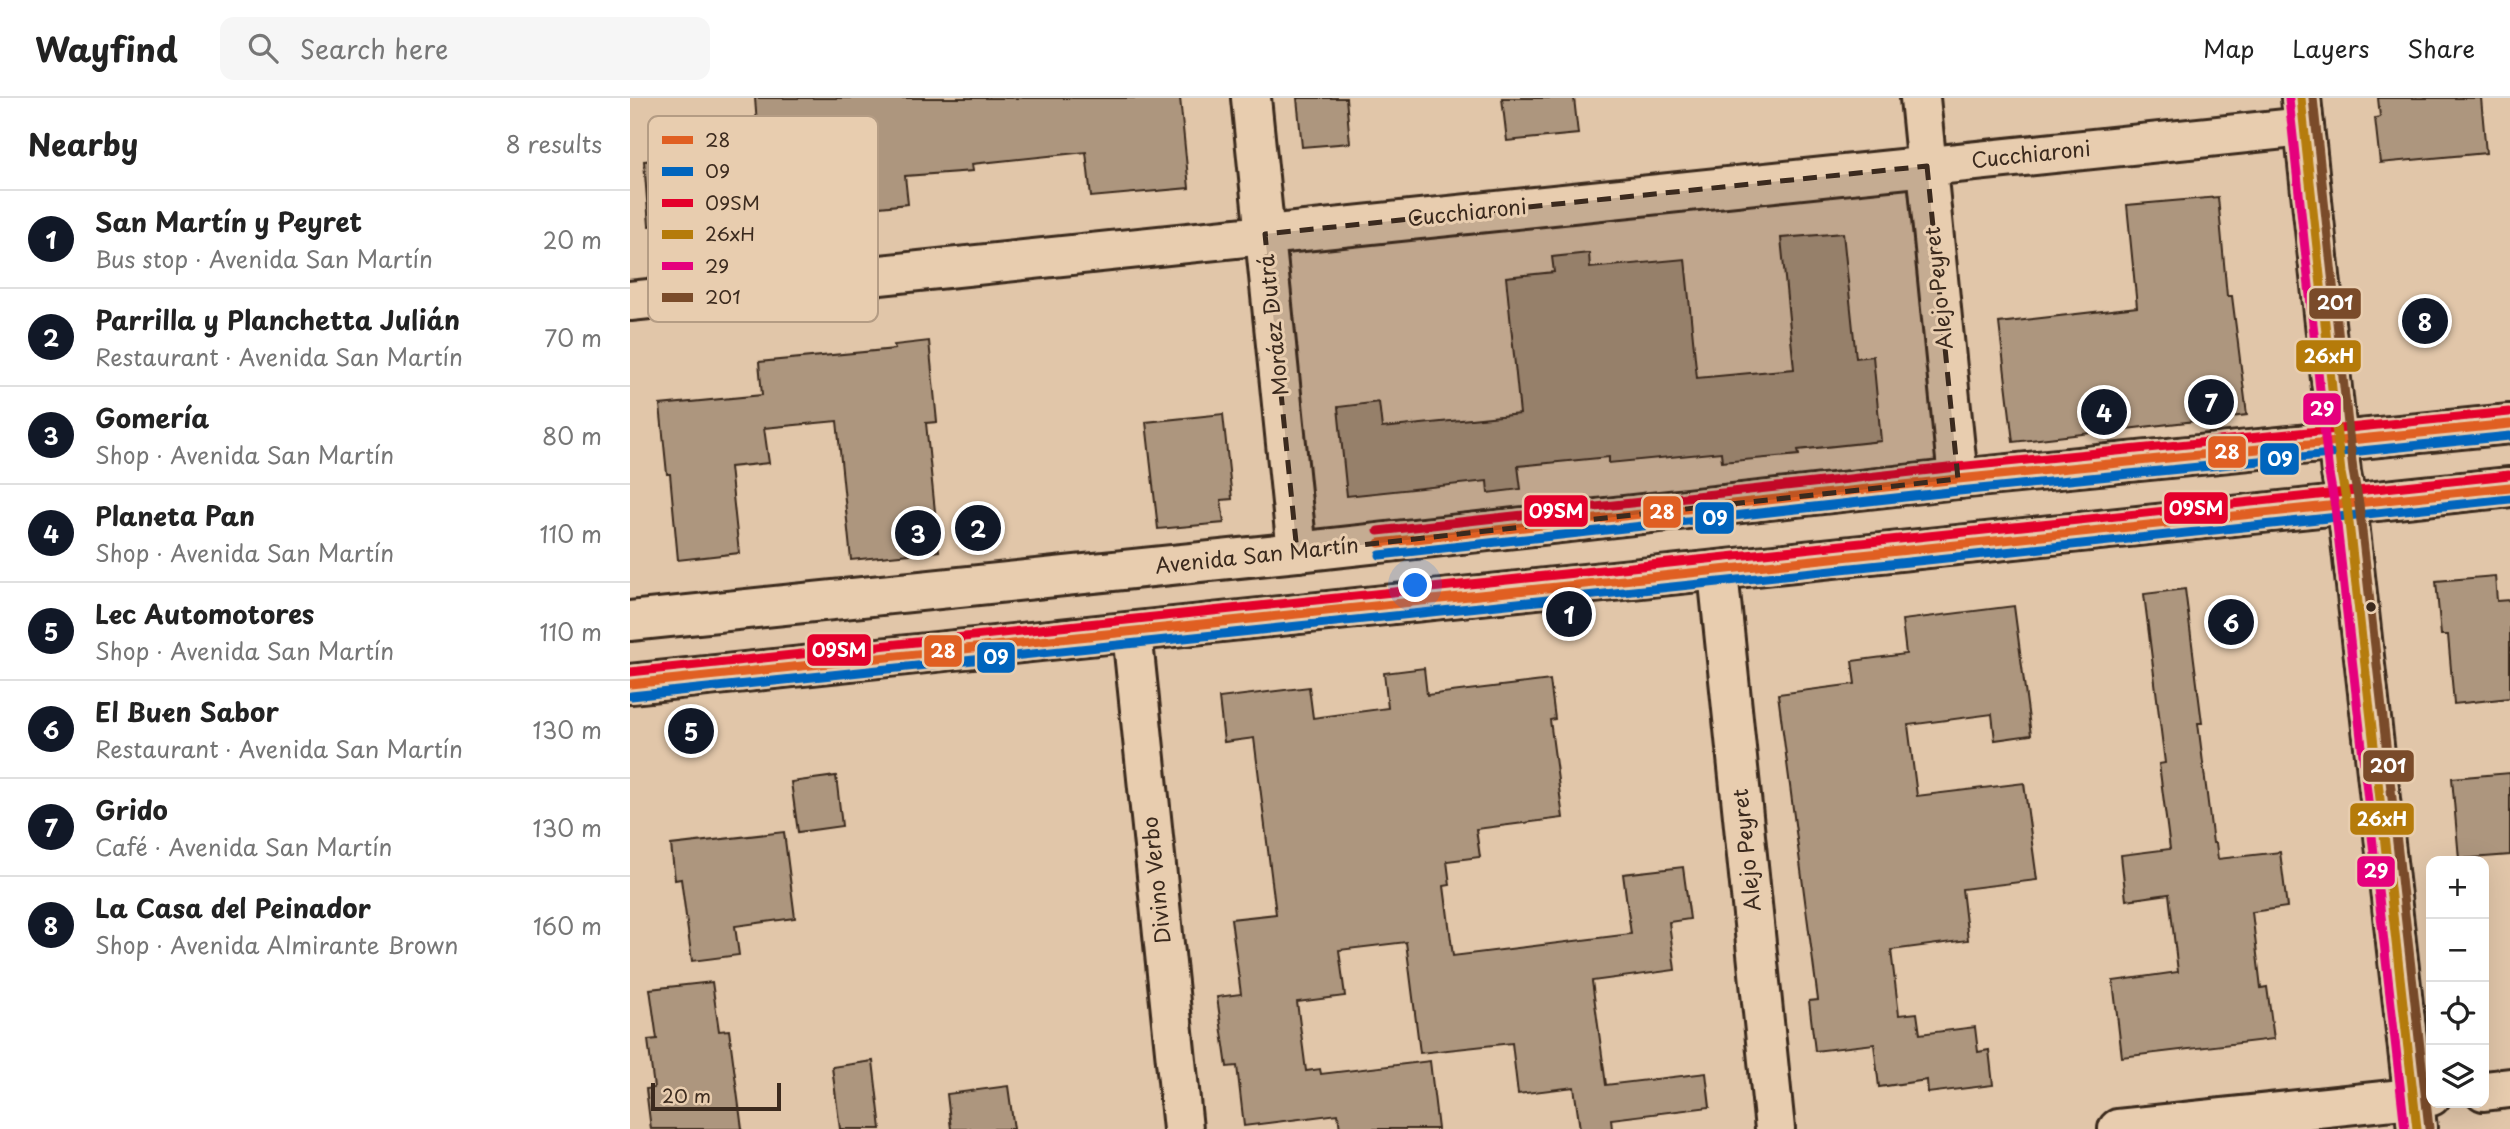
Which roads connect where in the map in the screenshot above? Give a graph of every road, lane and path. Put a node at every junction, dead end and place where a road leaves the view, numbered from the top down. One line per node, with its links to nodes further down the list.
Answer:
1 (1251, 98): 5 (main road, Moráez Dutrá)
2 (1920, 98): 4 (main road, Alejo Peyret)
3 (2302, 112): 4 (main road, Cucchiaroni); 10 (main road)
4 (1927, 166): 5 (main road, Cucchiaroni); 11 (main road, Alejo Peyret)
5 (1265, 234): 6 (main road, Cucchiaroni); 14 (main road, Moráez Dutrá)
6 (878, 274)
7 (648, 298): 8 (main road, Cucchiaroni)
8 (630, 300)
9 (2510, 424): 10 (main road, Avenida San Martín)
10 (2338, 442): 11 (main road, Avenida San Martín); 13 (main road)
11 (1958, 479): 14 (main road, Avenida San Martín)
12 (2510, 487): 13 (main road)
13 (2347, 505): 15 (main road); 21 (main road)
14 (1297, 552): 16 (main road, Avenida San Martín)
15 (1718, 572): 17 (main road); 23 (main road, Alejo Peyret)
16 (630, 621)
17 (1132, 632): 18 (main road); 22 (main road, Divino Verbo)
18 (630, 684)
19 (2510, 1088): 20 (main road)
20 (2489, 1090)
21 (2421, 1108): 24 (main road)
22 (1183, 1129)
23 (1775, 1129)
24 (2118, 1129)

